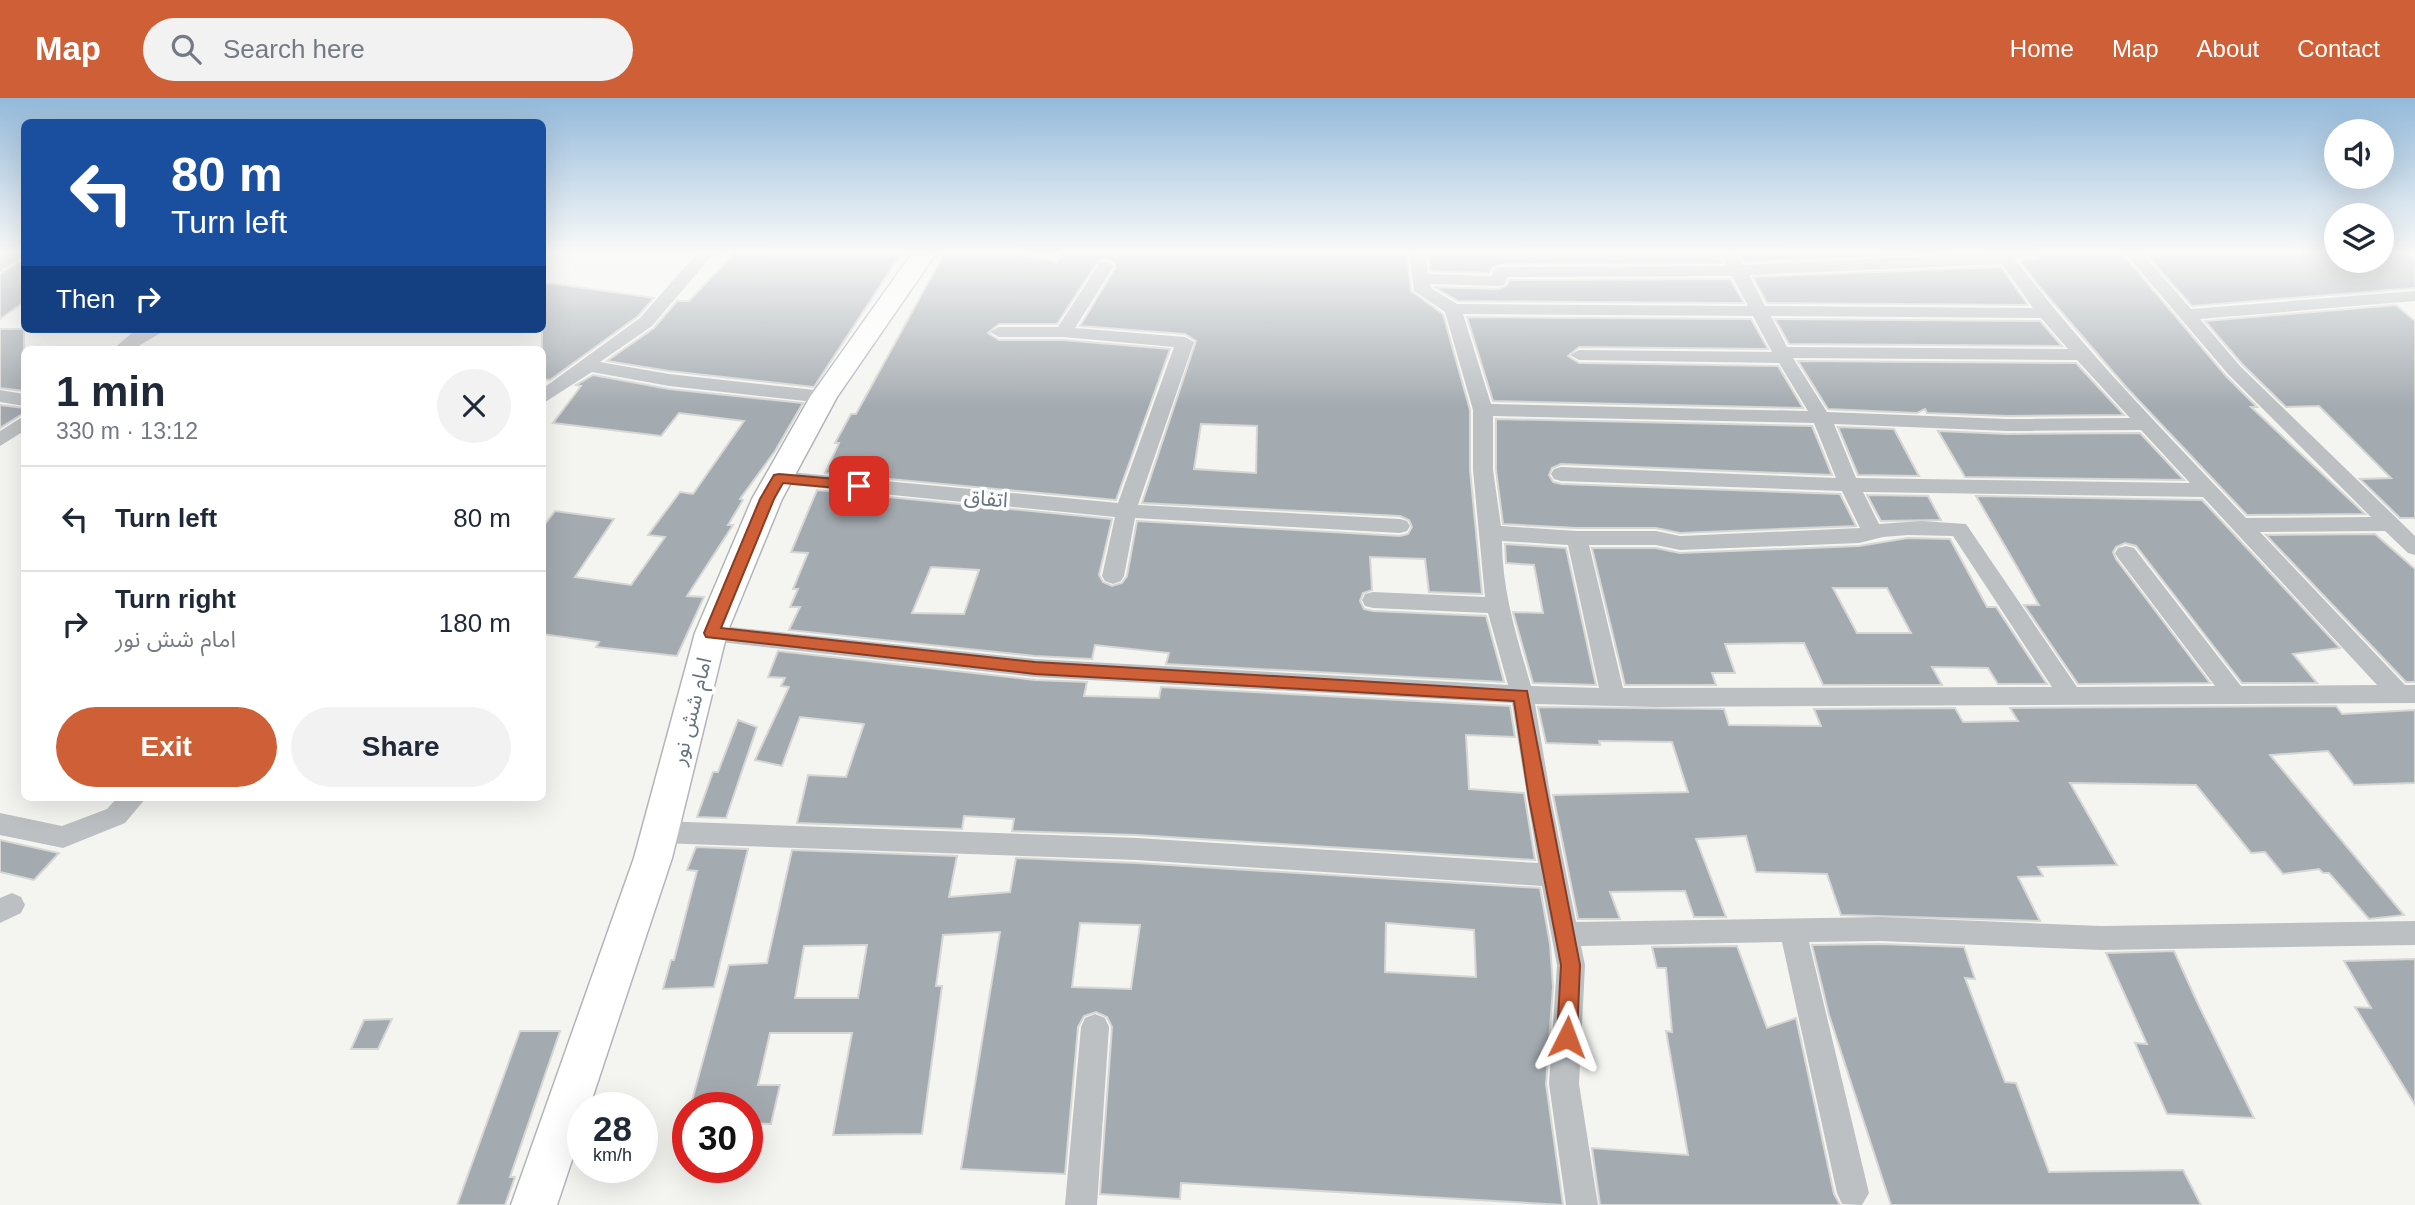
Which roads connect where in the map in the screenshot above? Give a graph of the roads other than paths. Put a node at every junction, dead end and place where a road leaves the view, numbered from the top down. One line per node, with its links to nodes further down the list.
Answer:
1 (662, 304): 20 (street)
2 (889, 304): 23 (street, امام شش نور)
3 (1081, 304): 14 (street)
4 (1444, 304): 9 (street)
5 (1758, 304): 10 (street)
6 (2039, 304): 11 (street)
7 (2177, 304): 12 (street)
8 (2318, 304): 12 (street)
9 (1453, 309): 10 (street); 25 (street)
10 (1761, 310): 11 (street); 17 (street)
11 (2046, 313): 19 (street)
12 (2186, 314): 37 (street)
13 (999, 332): 14 (street)
14 (1063, 332): 34 (street)
15 (148, 333): 16 (street)
16 (126, 346)
17 (1781, 352): 18 (street); 19 (street); 26 (street)
18 (1579, 355)
19 (2082, 355): 28 (street)
20 (589, 366): 21 (street); 23 (street)
21 (546, 395)
22 (0, 396): 24 (street)
23 (824, 397): 31 (street, امام شش نور)
24 (21, 400)
25 (1483, 410): 26 (street); 39 (street)
26 (1822, 419): 28 (street); 32 (street)
27 (21, 424): 29 (street)
28 (2146, 424): 33 (street)
29 (0, 440)
30 (1561, 474): 32 (street)
31 (779, 478): 34 (street, اتفاق); 46 (street, امام شش نور)
32 (1848, 483): 33 (street); 38 (street)
33 (2206, 489): 36 (street)
34 (1126, 511): 35 (street, اتفاق); 43 (street)
35 (1400, 526)
36 (2242, 526): 37 (street); 49 (street)
37 (2399, 528): 41 (street)
38 (1872, 531): 40 (street); 48 (street)
39 (1491, 533): 40 (street); 45 (street)
40 (1577, 538): 50 (street)
41 (2415, 548)
42 (2126, 553): 51 (street)
43 (1114, 576)
44 (1373, 600): 45 (street)
45 (1497, 606): 47 (street)
46 (711, 633): 47 (street); 54 (street, امام شش نور)
47 (1522, 695): 50 (street); 55 (street)
48 (2070, 695): 50 (street); 51 (street)
49 (2408, 695): 51 (street)
50 (1614, 696)
51 (2236, 696)
52 (131, 801): 53 (street)
53 (0, 824)
54 (660, 832): 55 (street); 61 (street, امام شش نور)
55 (1552, 875): 58 (street)
56 (1793, 930): 57 (street); 58 (street); 60 (street)
57 (2415, 933)
58 (1564, 934): 63 (street)
59 (1095, 1027): 62 (street)
60 (1853, 1193)
61 (534, 1205)
62 (1081, 1205)
63 (1582, 1205)

